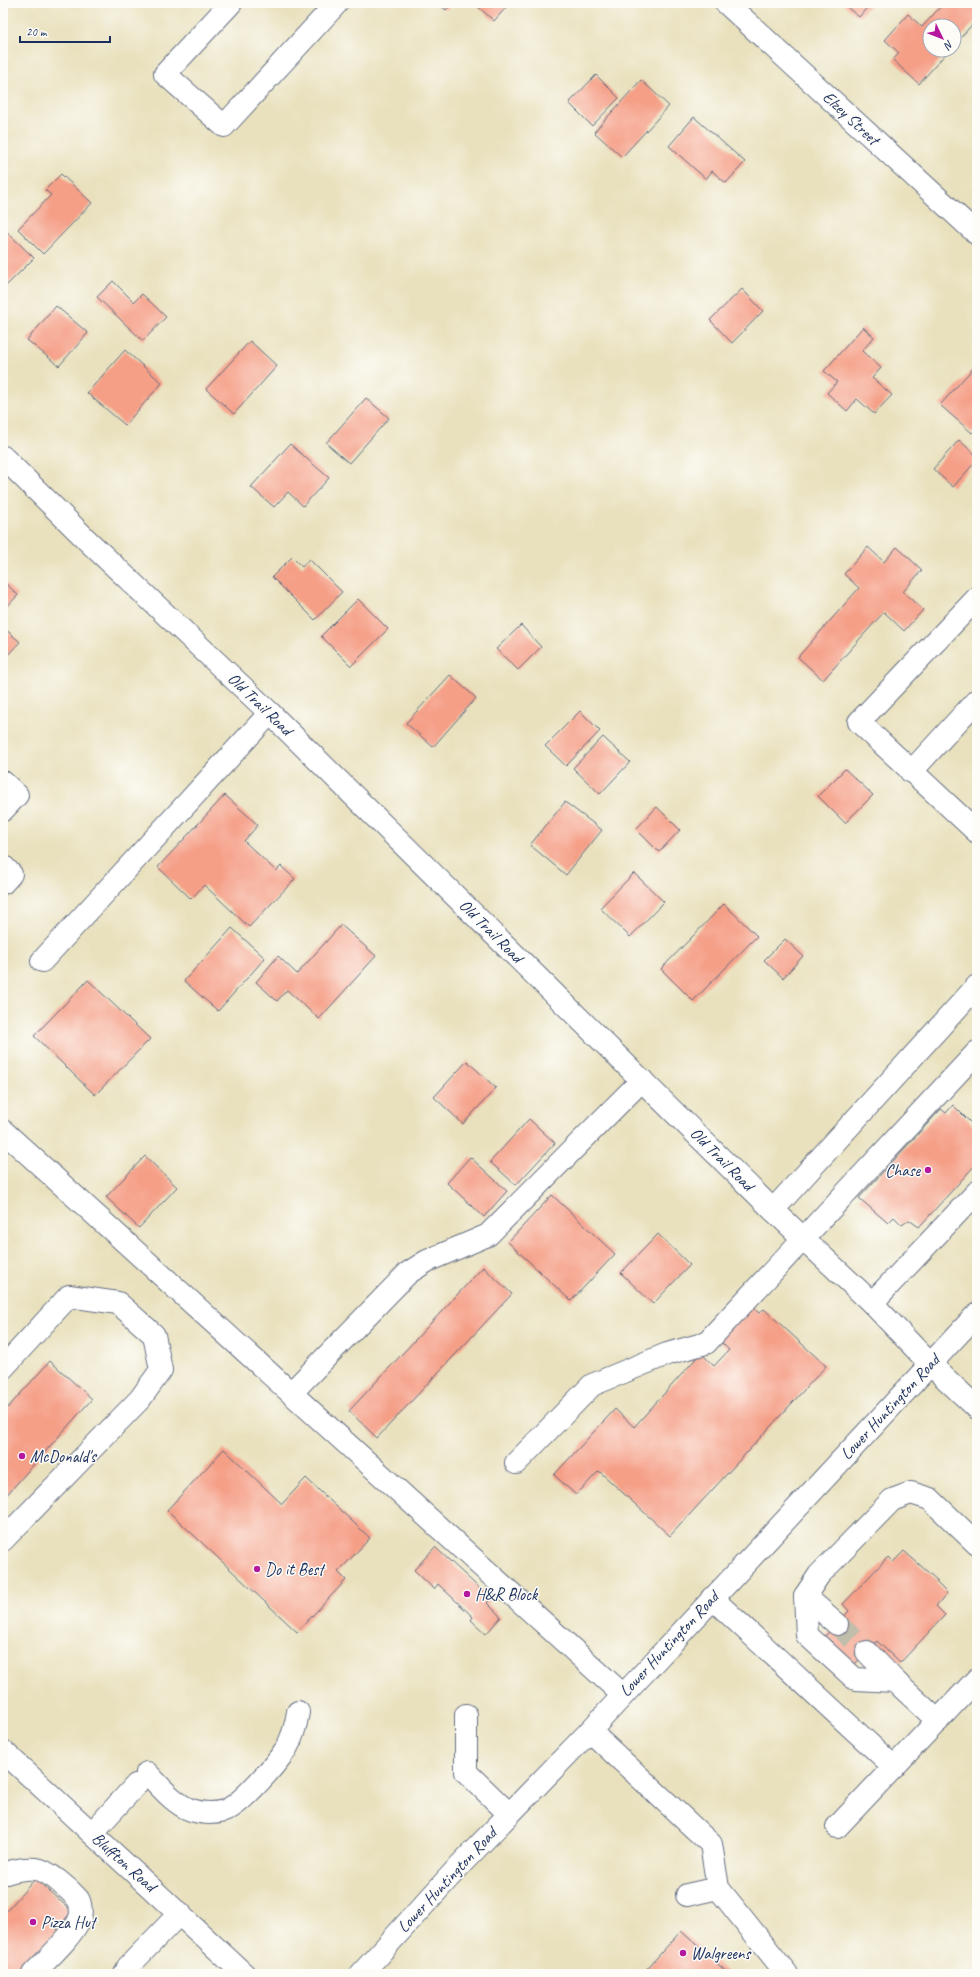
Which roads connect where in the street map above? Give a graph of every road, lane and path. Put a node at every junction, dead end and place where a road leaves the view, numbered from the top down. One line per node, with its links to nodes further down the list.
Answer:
1 (231, 3): 3 (street)
2 (726, 3): 4 (street, Elzey Street)
3 (333, 4)
4 (975, 227)
5 (3, 457): 8 (street, Old Trail Road)
6 (977, 598): 9 (street)
7 (977, 700): 9 (street)
8 (270, 713): 15 (street); 18 (street, Old Trail Road)
9 (911, 772): 12 (street)
10 (3, 782): 11 (street)
11 (3, 810)
12 (977, 832)
13 (3, 866): 14 (street)
14 (3, 882)
15 (42, 961)
16 (977, 986): 21 (street)
17 (977, 1052): 22 (street)
18 (642, 1080): 21 (street, Old Trail Road); 27 (street)
19 (3, 1131): 27 (street)
20 (977, 1192): 23 (street)
21 (774, 1210): 22 (street, Old Trail Road)
22 (804, 1238): 23 (street, Old Trail Road); 29 (street)
23 (872, 1303): 25 (street, Old Trail Road)
24 (977, 1314): 25 (street, Lower Huntington Road)
25 (930, 1364): 28 (street, Old Trail Road); 33 (street, Lower Huntington Road)
26 (3, 1368): 30 (street)
27 (292, 1392): 38 (street)
28 (977, 1408)
29 (516, 1463)
30 (3, 1540)
31 (977, 1544): 32 (street)
32 (805, 1596): 34 (street); 37 (street)
33 (712, 1598): 38 (street, Lower Huntington Road); 44 (street)
34 (837, 1624)
35 (867, 1652): 37 (street)
36 (977, 1679): 41 (street)
37 (895, 1681): 41 (street)
38 (623, 1695): 42 (street, Lower Huntington Road)
39 (298, 1712): 47 (street)
40 (466, 1715): 45 (street)
41 (938, 1720): 44 (street)
42 (590, 1731): 45 (street, Lower Huntington Road); 49 (street)
43 (3, 1751): 47 (street, Bluffton Road)
44 (894, 1767): 46 (street)
45 (509, 1814): 55 (street, Lower Huntington Road)
46 (837, 1827)
47 (92, 1834): 51 (street, Bluffton Road)
48 (4, 1873): 52 (street)
49 (718, 1888): 50 (street); 56 (street)
50 (687, 1895)
51 (180, 1914): 53 (street); 54 (street, Bluffton Road)
52 (33, 1974)
53 (125, 1974)
54 (244, 1974)
55 (361, 1974)
56 (788, 1974)

